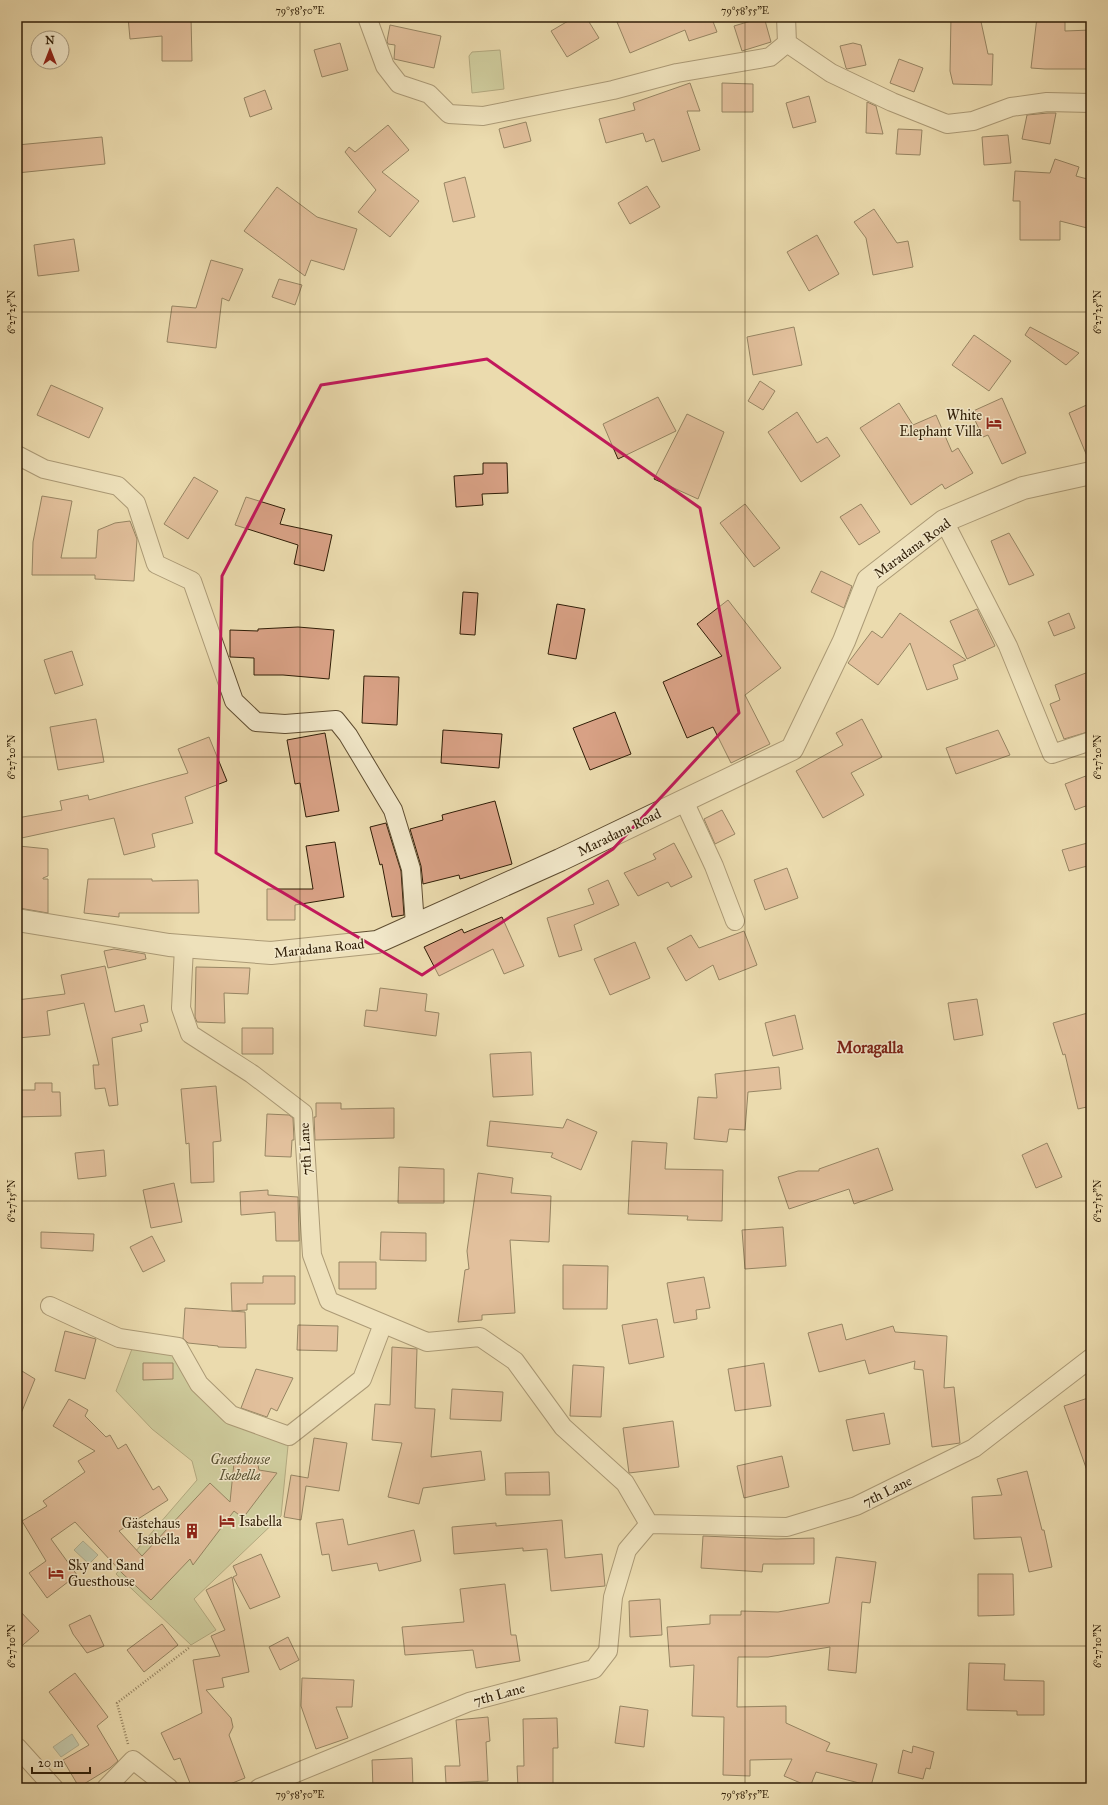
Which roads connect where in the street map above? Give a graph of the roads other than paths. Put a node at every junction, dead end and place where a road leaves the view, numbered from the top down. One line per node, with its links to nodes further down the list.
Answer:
1 (367, 17): 3 (street)
2 (786, 17): 3 (street)
3 (787, 43): 4 (street)
4 (1091, 103)
5 (17, 455): 12 (street)
6 (1091, 473): 7 (street, Maradana Road)
7 (944, 521): 8 (street); 9 (street, Maradana Road)
8 (1091, 741)
9 (684, 801): 11 (street); 12 (street, Maradana Road)
10 (17, 920): 13 (street, Maradana Road)
11 (735, 921)
12 (415, 925): 13 (street, Maradana Road)
13 (184, 947): 15 (street, 7th Lane)
14 (50, 1306): 15 (street)
15 (383, 1324): 17 (street, 7th Lane)
16 (1091, 1358): 17 (street, 7th Lane)
17 (649, 1524): 22 (street, 7th Lane)
18 (17, 1747): 19 (street)
19 (54, 1788)
20 (106, 1788): 21 (street)
21 (168, 1788)
22 (259, 1788)

